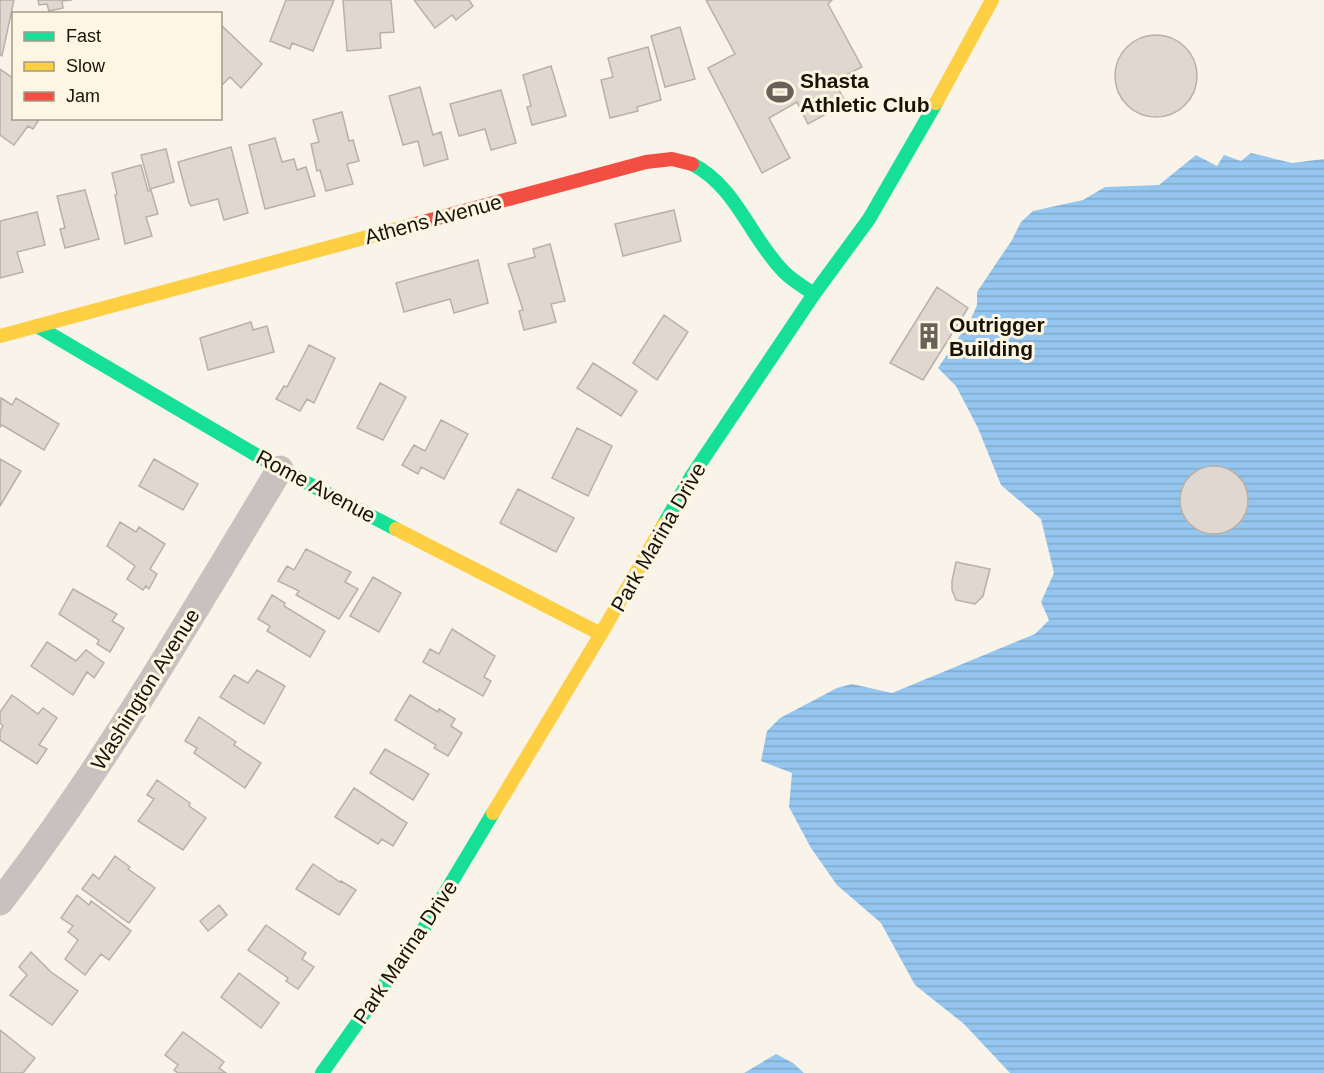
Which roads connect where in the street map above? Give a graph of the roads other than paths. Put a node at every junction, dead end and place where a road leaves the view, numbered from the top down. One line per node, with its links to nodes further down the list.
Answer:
1 (992, 0): 2 (street, Park Marina Drive)
2 (814, 294): 3 (street, Athens Avenue); 6 (street, Park Marina Drive)
3 (37, 326): 4 (street, Athens Avenue); 5 (street, Rome Avenue)
4 (0, 336)
5 (280, 469): 6 (street, Rome Avenue); 7 (street, Washington Avenue)
6 (601, 634): 8 (street, Park Marina Drive)
7 (0, 903)
8 (322, 1073)

